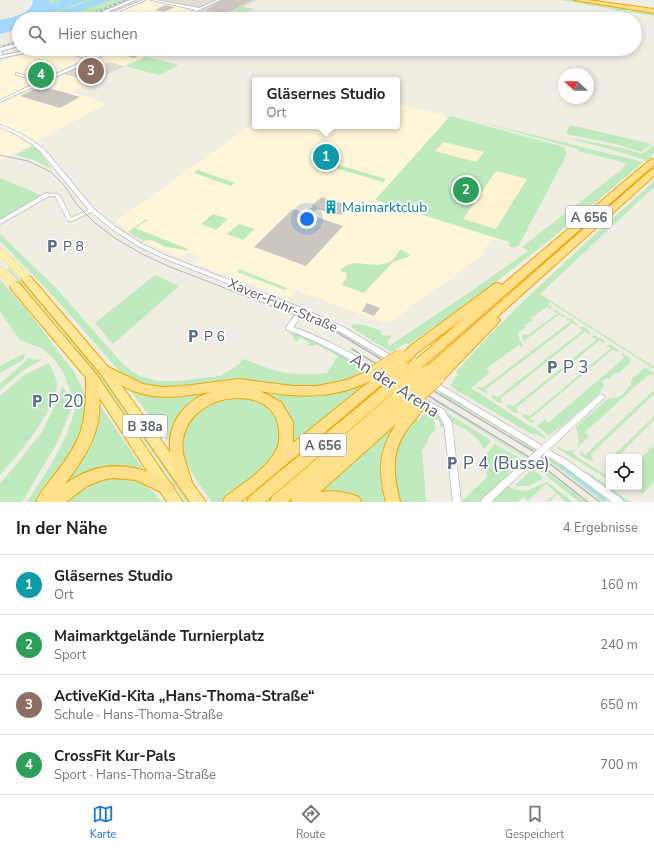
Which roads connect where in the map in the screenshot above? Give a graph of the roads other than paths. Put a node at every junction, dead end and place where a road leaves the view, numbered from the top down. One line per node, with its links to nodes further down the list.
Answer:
1 (134, 0): 13 (main road)
2 (139, 0): 14 (main road)
3 (145, 0): 15 (street)
4 (152, 0): 11 (street)
5 (219, 0): 11 (street)
6 (577, 0): 10 (highway)
7 (588, 0): 10 (highway)
8 (598, 0): 10 (highway)
9 (604, 0): 10 (highway)
10 (631, 6): 12 (highway); 12 (highway)
11 (198, 9): 16 (street)
12 (654, 9)
13 (104, 12)
14 (109, 12)
15 (116, 12)
16 (192, 12)
17 (12, 48): 20 (main road)
18 (12, 51): 20 (main road)
19 (12, 53): 20 (main road)
20 (0, 54)
21 (81, 56): 23 (street)
22 (98, 56): 23 (street)
23 (92, 59): 25 (street)
24 (17, 74): 25 (street)
25 (44, 81): 26 (street)
26 (0, 101)
27 (0, 126): 30 (street, Xaver-Fuhr-Straße)
28 (654, 161): 34 (highway, A 656)
29 (654, 172): 37 (highway, A 656)
30 (92, 210): 31 (street); 38 (street, Xaver-Fuhr-Straße)
31 (0, 222)
32 (0, 251): 35 (main road, B 38a)
33 (0, 270): 36 (main road, B 38a)
34 (524, 273): 42 (highway, A 656, bridge); 42 (highway, bridge)
35 (27, 279): 39 (highway, B 38a)
36 (15, 286): 41 (highway, B 38a)
37 (514, 295): 40 (highway, A 656); 40 (highway)
38 (303, 310): 58 (street, An der Arena); 60 (street, Xaver-Fuhr-Straße)
39 (104, 370): 42 (highway); 45 (highway, B 38a)
40 (436, 376): 42 (highway); 42 (highway, A 656, bridge)
41 (92, 377): 46 (highway, B 38a); 47 (highway)
42 (397, 389): 44 (highway); 52 (highway, A 656); 53 (highway, A 656); 54 (highway); 57 (highway)
43 (601, 397): 59 (street, bridge)
44 (274, 467): 45 (highway); 51 (highway)
45 (186, 483): 50 (highway, B 38a)
46 (167, 488): 48 (highway); 49 (highway, B 38a)
47 (43, 502)
48 (55, 502)
49 (176, 502)
50 (199, 502)
51 (230, 502)
52 (254, 502)
53 (277, 502)
54 (298, 502)
55 (304, 502): 56 (highway)
56 (354, 502)
57 (393, 502)
58 (457, 502)
59 (486, 502)
60 (619, 502)

